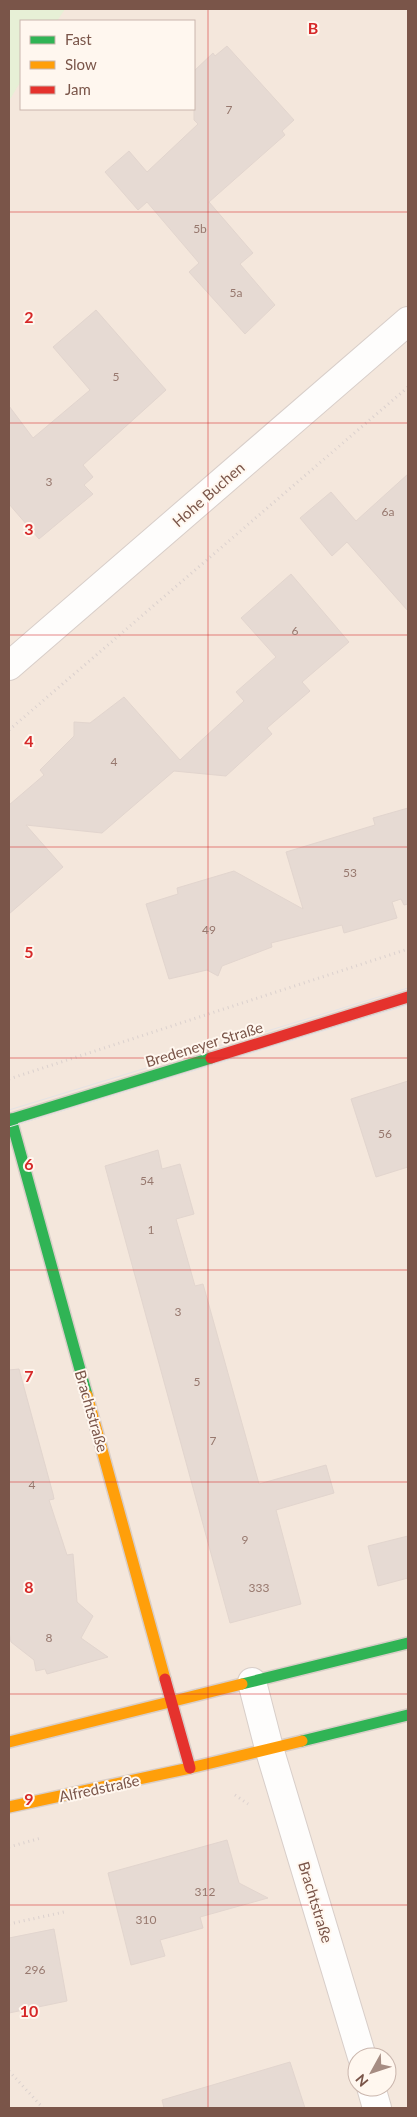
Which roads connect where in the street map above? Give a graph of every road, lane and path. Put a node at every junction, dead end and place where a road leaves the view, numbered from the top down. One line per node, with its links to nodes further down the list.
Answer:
1 (408, 321): 3 (street, Hohe Buchen)
2 (408, 387): 4 (path)
3 (9, 666)
4 (9, 730)
5 (408, 949): 7 (path)
6 (408, 997): 8 (street, Bredeneyer Straße)
7 (9, 1079)
8 (10, 1119): 11 (street, Brachtstraße)
9 (408, 1643): 10 (street)
10 (252, 1682): 11 (street); 14 (street)
11 (173, 1703): 13 (street); 15 (street)
12 (408, 1715): 14 (street, Alfredstraße)
13 (9, 1742)
14 (269, 1748): 15 (street, Alfredstraße); 23 (street, Brachtstraße)
15 (190, 1768): 17 (street, Alfredstraße)
16 (227, 1797): 18 (path)
17 (9, 1807)
18 (251, 1807)
19 (48, 1837): 20 (path)
20 (9, 1847)
21 (64, 1912): 22 (path)
22 (9, 1924)
23 (359, 2047)
24 (9, 2071): 25 (path)
25 (43, 2108)

